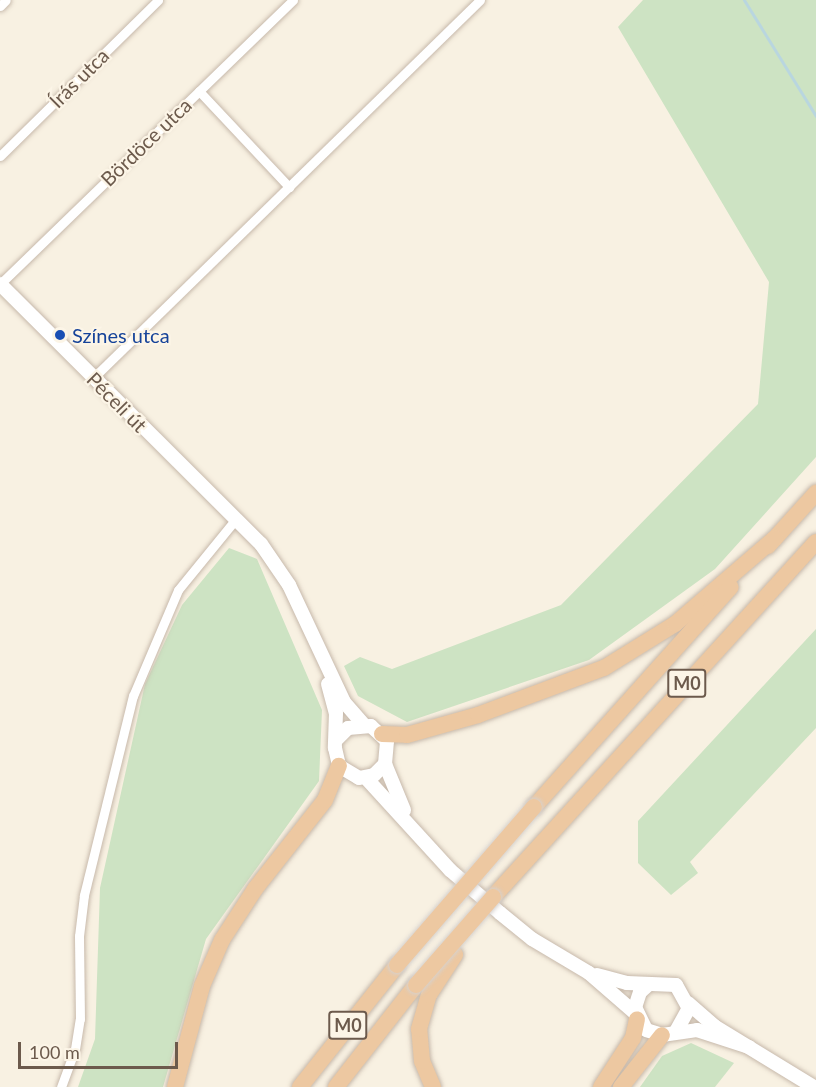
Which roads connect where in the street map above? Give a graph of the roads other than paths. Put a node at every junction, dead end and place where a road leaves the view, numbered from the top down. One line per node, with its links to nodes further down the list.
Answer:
1 (6, 0): 5 (street)
2 (158, 0): 7 (street, Írás utca)
3 (293, 0): 6 (street, Bördöce utca)
4 (480, 0): 8 (street)
5 (0, 6)
6 (198, 91): 8 (street); 9 (street, Bördöce utca)
7 (0, 156)
8 (289, 187): 10 (street)
9 (0, 284): 10 (main road, Péceli út)
10 (93, 378): 12 (main road, Péceli út)
11 (816, 493): 13 (highway, M0)
12 (236, 519): 15 (main road, Péceli út); 30 (street)
13 (775, 538): 17 (highway); 32 (highway, M0, bridge)
14 (816, 542): 23 (highway, M0)
15 (319, 657): 16 (main road); 18 (main road)
16 (363, 724): 17 (main road); 18 (main road)
17 (382, 734): 19 (main road)
18 (337, 740): 20 (main road)
19 (385, 764): 21 (main road); 22 (main road)
20 (339, 766): 21 (main road); 31 (highway)
21 (366, 778): 22 (main road)
22 (423, 840): 24 (main road)
23 (493, 897): 33 (highway, M0, bridge); 34 (highway, bridge)
24 (589, 973): 25 (main road); 27 (main road)
25 (649, 984): 26 (main road); 27 (main road)
26 (688, 1003): 28 (main road); 29 (main road)
27 (636, 1016): 28 (main road); 35 (highway)
28 (669, 1033): 29 (main road); 36 (highway)
29 (749, 1047): 37 (main road)
30 (61, 1087)
31 (175, 1087)
32 (300, 1087)
33 (336, 1087)
34 (434, 1087)
35 (601, 1087)
36 (621, 1087)
37 (814, 1087)

